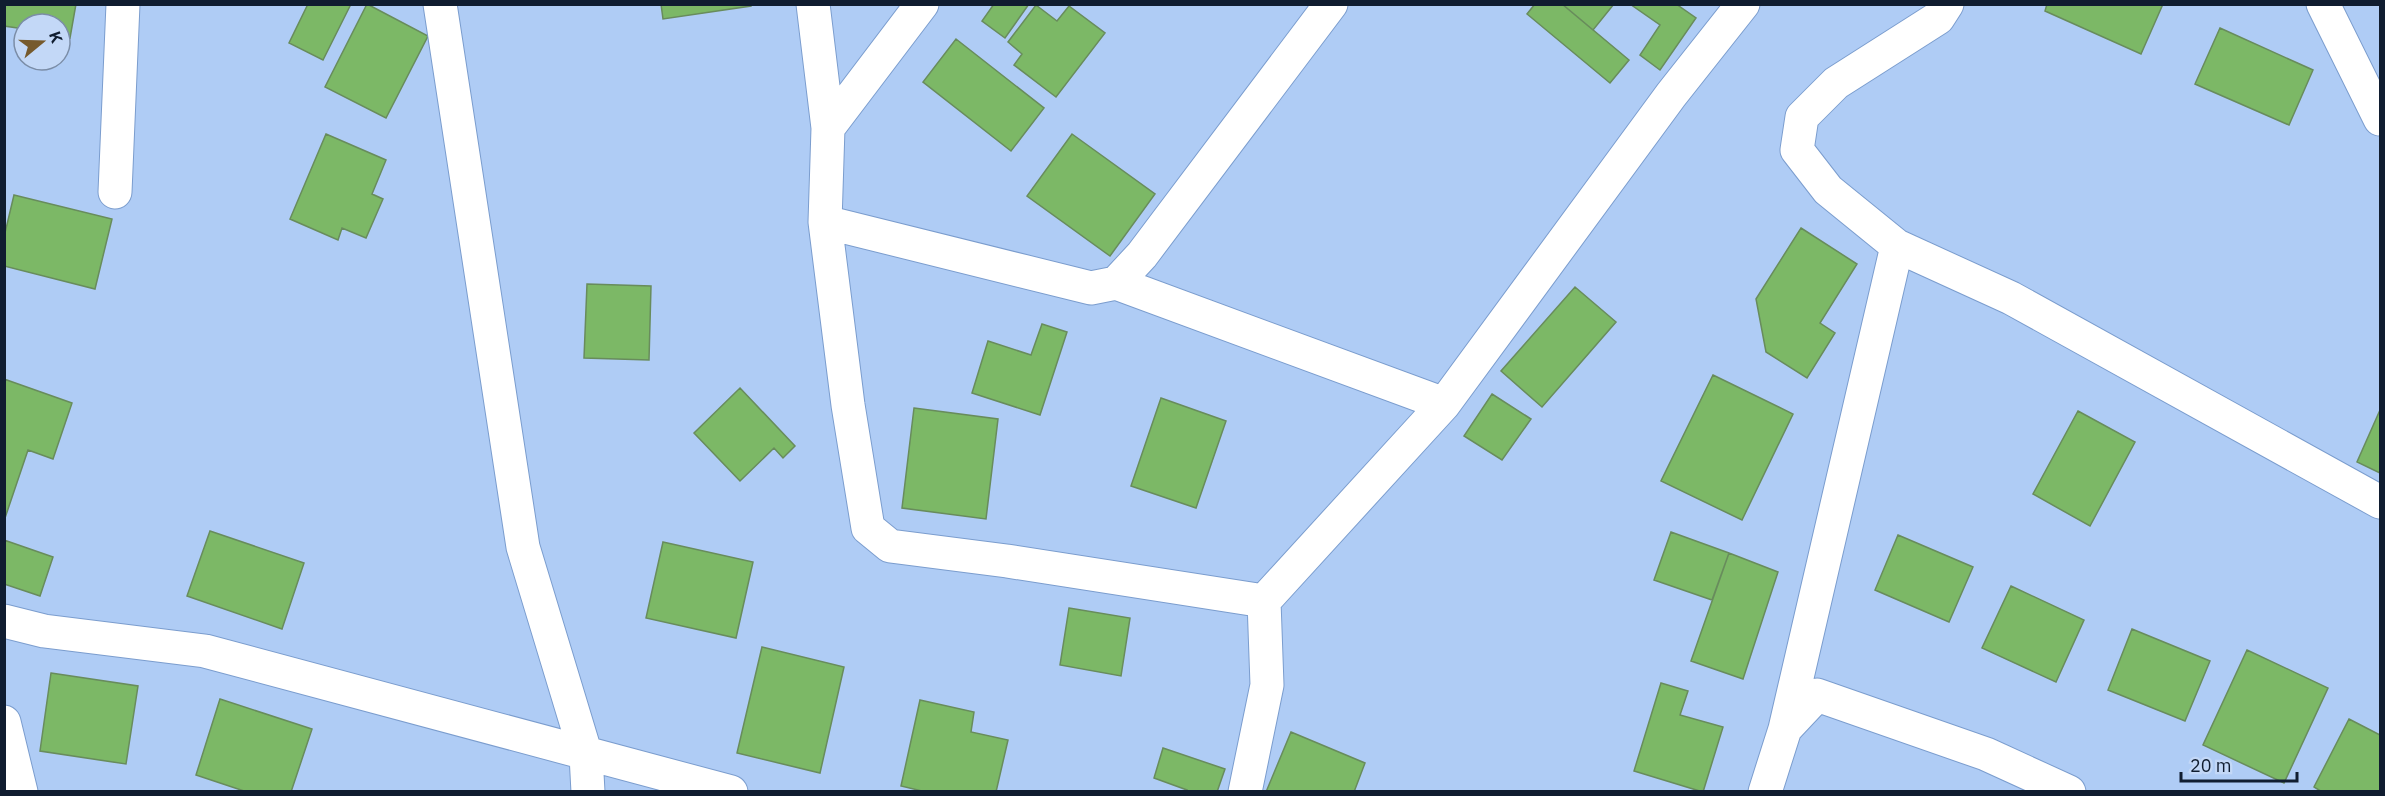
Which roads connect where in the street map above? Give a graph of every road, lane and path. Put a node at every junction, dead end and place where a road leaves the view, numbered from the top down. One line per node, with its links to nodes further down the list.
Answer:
1 (123, 4): 11 (street)
2 (440, 4): 21 (street)
3 (813, 4): 10 (street)
4 (922, 4): 10 (street)
5 (1331, 4): 14 (street)
6 (1743, 4): 15 (street)
7 (1947, 4): 13 (street)
8 (2323, 4): 9 (street)
9 (2380, 119)
10 (828, 128): 12 (street)
11 (115, 192)
12 (825, 222): 14 (street); 17 (street)
13 (1897, 246): 16 (street); 20 (street)
14 (1116, 283): 15 (street)
15 (1444, 404): 17 (street)
16 (2380, 502)
17 (1264, 601): 25 (street)
18 (4, 621): 21 (street)
19 (4, 722): 22 (street)
20 (1785, 729): 26 (street); 27 (street)
21 (586, 755): 23 (street); 24 (street)
22 (21, 792)
23 (588, 792)
24 (730, 792)
25 (1245, 792)
26 (1765, 792)
27 (2069, 792)

